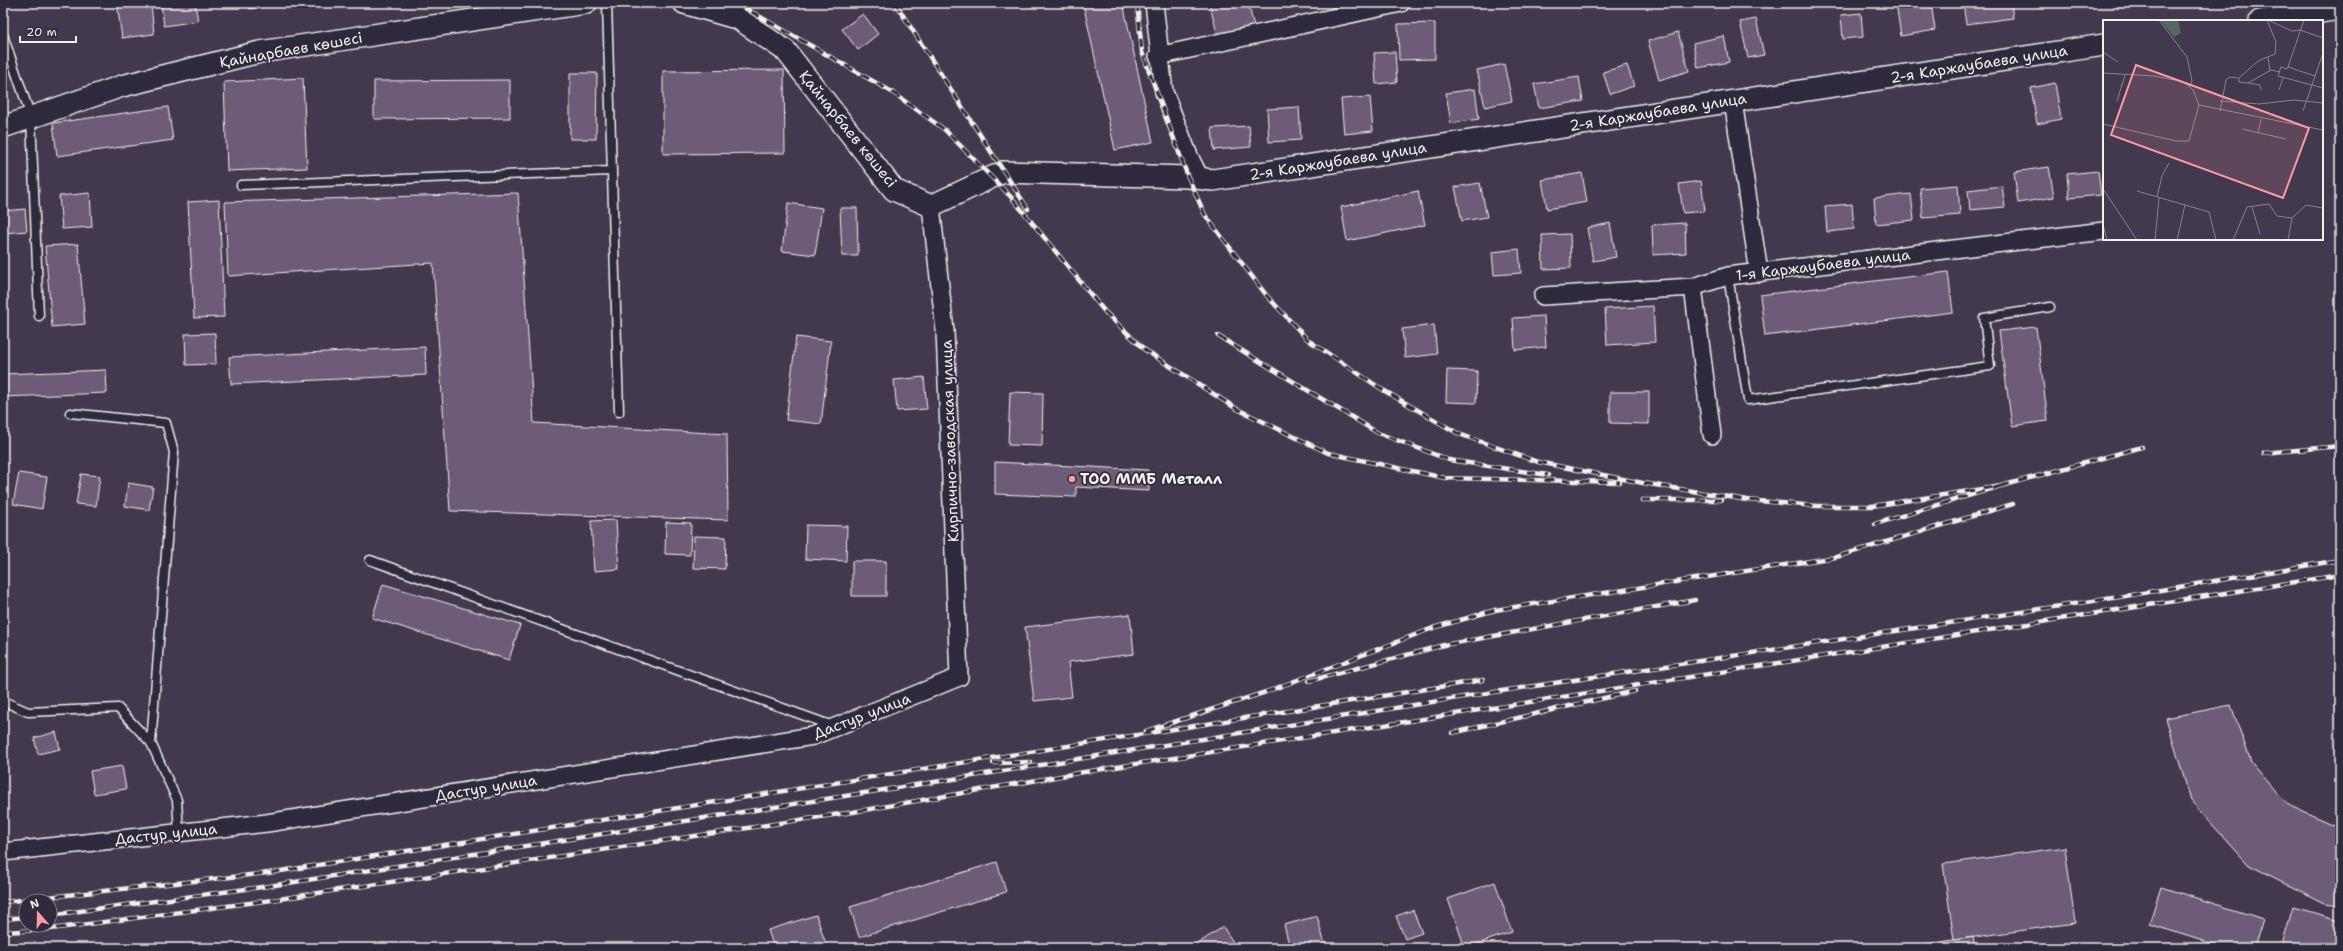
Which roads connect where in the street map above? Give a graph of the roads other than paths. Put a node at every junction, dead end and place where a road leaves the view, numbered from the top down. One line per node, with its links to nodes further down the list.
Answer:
1 (586, 3): 13 (street, Қайнарбаев көшесі)
2 (607, 3): 15 (lane)
3 (684, 3): 7 (street, Қайнарбаев көшесі)
4 (1154, 3): 11 (street)
5 (1401, 3): 11 (street)
6 (2340, 9): 8 (street)
7 (739, 11): 18 (street, Қайнарбаев көшесі)
8 (2267, 20)
9 (3, 35): 13 (lane)
10 (2103, 45): 12 (street, 2-я Каржаубаева улица)
11 (1158, 56): 16 (street)
12 (1733, 101): 16 (street, 2-я Каржаубаева улица); 20 (street)
13 (31, 117): 14 (street, Қайнарбаев көшесі); 25 (lane)
14 (3, 127)
15 (612, 171): 17 (lane); 26 (lane)
16 (1206, 179): 18 (street)
17 (241, 185)
18 (931, 206): 30 (street, Кирпично-заводская улица)
19 (2103, 231): 20 (street, 1-я Каржаубаева улица)
20 (1759, 273): 21 (street, 1-я Каржаубаева улица)
21 (1728, 276): 22 (street, 1-я Каржаубаева улица); 24 (lane)
22 (1693, 287): 23 (street, 1-я Каржаубаева улица); 28 (street)
23 (1543, 296)
24 (2050, 307)
25 (39, 316)
26 (619, 412)
27 (70, 413): 33 (lane)
28 (1712, 435)
29 (370, 560): 32 (lane)
30 (959, 677): 32 (street, Дастур улица)
31 (3, 701): 33 (lane)
32 (836, 727): 34 (street, Дастур улица)
33 (151, 743): 34 (lane)
34 (180, 833): 35 (street, Дастур улица)
35 (3, 852)

